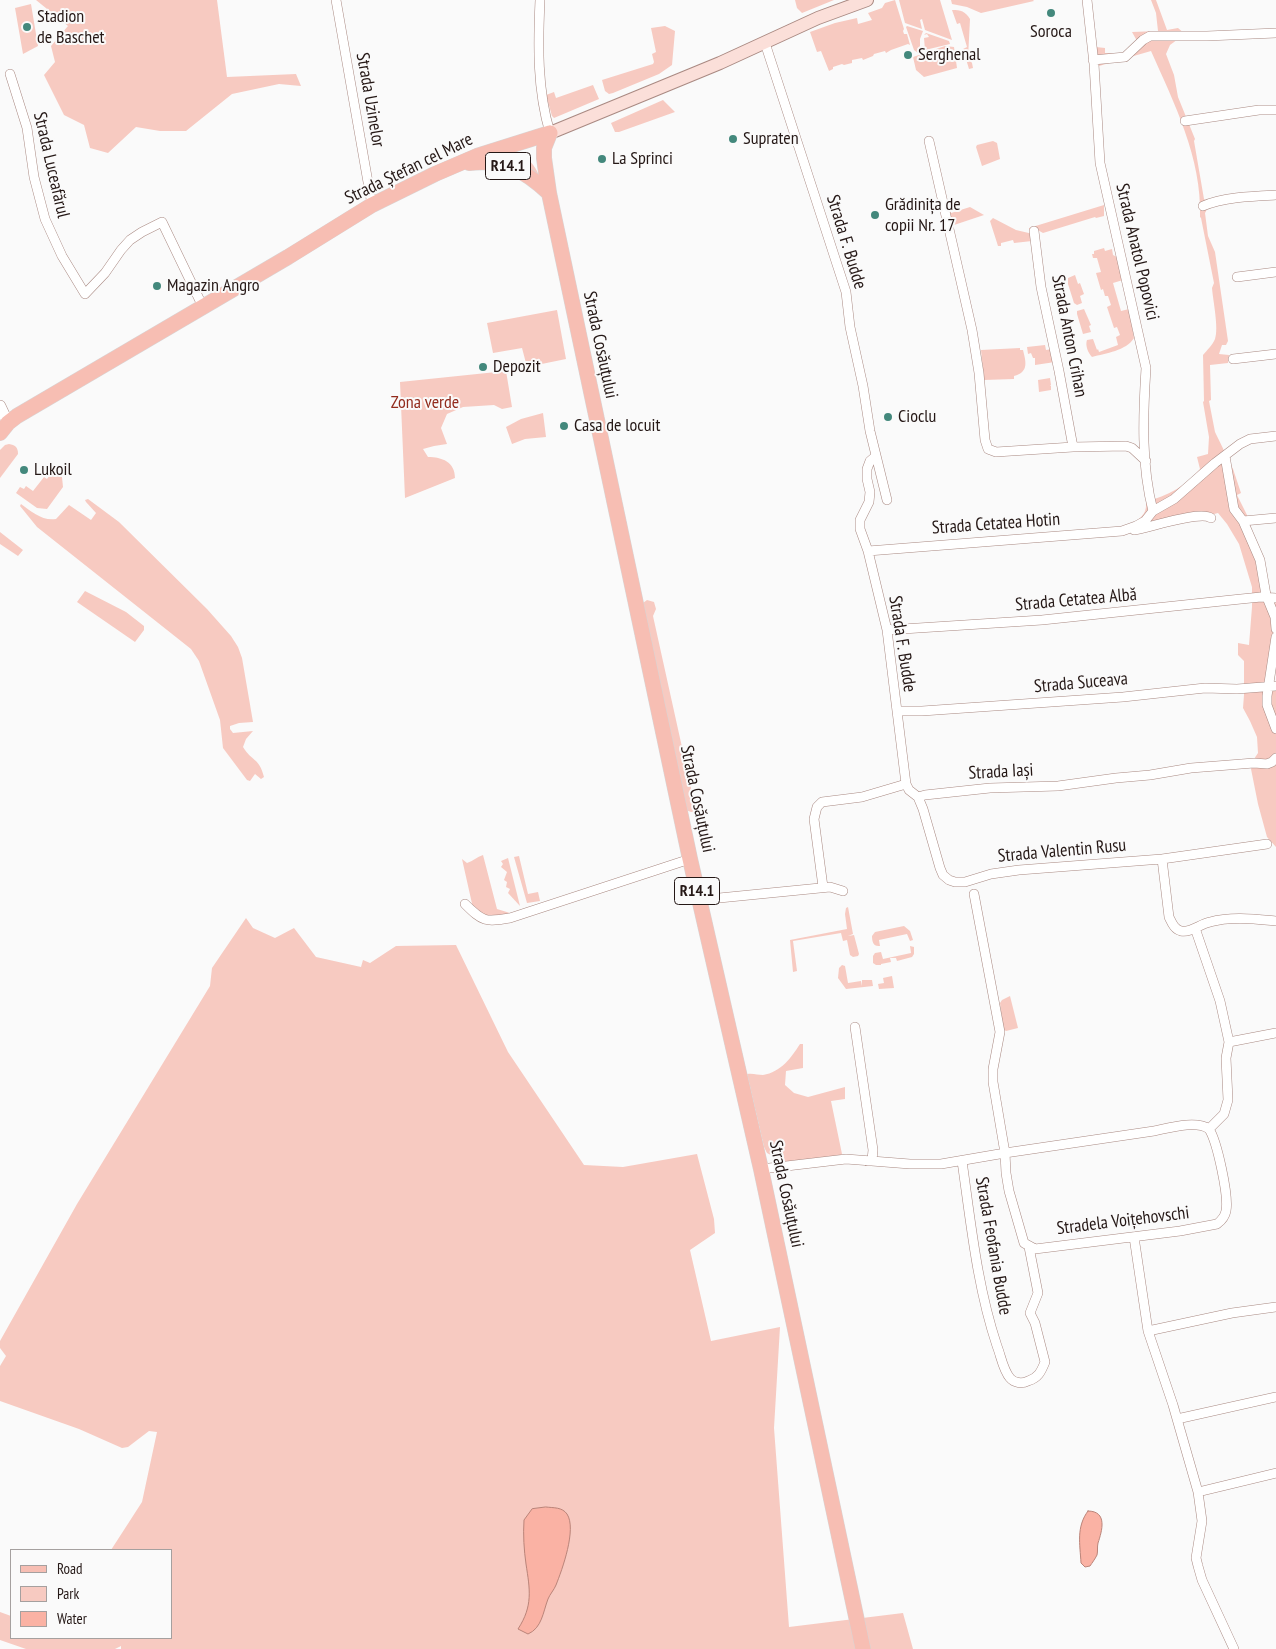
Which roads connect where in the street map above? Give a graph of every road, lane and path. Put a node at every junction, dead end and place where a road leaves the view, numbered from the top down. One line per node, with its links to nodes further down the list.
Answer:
1 (336, 0): 16 (street, Strada Uzinelor)
2 (540, 0): 11 (street)
3 (866, 0): 6 (main road, Strada Ștefan cel Mare)
4 (1087, 0): 7 (street, Strada Anatol Popovici)
5 (1276, 33): 7 (street)
6 (765, 43): 11 (main road, Strada Ștefan cel Mare); 30 (street, Strada F. Budde)
7 (1093, 60): 27 (street, Strada Anatol Popovici)
8 (10, 74): 21 (street, Strada Luceafărul)
9 (1276, 110): 10 (street)
10 (1185, 121)
11 (550, 133): 13 (main road, Strada Ștefan cel Mare / R14.1); 14 (main road, Strada Cosăuțului / R14.1)
12 (929, 141): 28 (street)
13 (458, 165): 14 (main road, R14.1); 16 (main road, Strada Ștefan cel Mare / R14.1)
14 (549, 193): 51 (main road, Strada Cosăuțului / R14.1)
15 (1276, 195): 17 (street)
16 (372, 205): 21 (main road, Strada Ștefan cel Mare / R14.1)
17 (1203, 206)
18 (1034, 231): 28 (street, Strada Anton Crihan)
19 (1276, 272): 20 (street)
20 (1237, 277)
21 (202, 306): 25 (main road, Strada Ștefan cel Mare / R14.1)
22 (1276, 354): 23 (street)
23 (1233, 360)
24 (0, 406): 25 (street)
25 (4, 428)
26 (1276, 436): 31 (street, Strada Cetatea Hotin)
27 (1145, 442): 29 (street); 32 (street, Strada Anatol Popovici)
28 (1073, 447): 29 (street)
29 (1130, 447): 32 (street)
30 (876, 456): 33 (street, Strada F. Budde); 39 (street, Strada F. Budde)
31 (1225, 456): 34 (street, Strada Cetatea Hotin); 37 (street)
32 (1146, 461): 34 (street, Strada Anatol Popovici)
33 (886, 500)
34 (1153, 511): 38 (street, Strada Cetatea Hotin)
35 (1211, 518): 38 (street, Strada Cetatea Hotin)
36 (1276, 518): 37 (street)
37 (1243, 521): 40 (street)
38 (1127, 530): 39 (street, Strada Cetatea Hotin)
39 (868, 551): 42 (street, Strada F. Budde)
40 (1272, 598): 41 (street); 42 (street, Strada Cetatea Albă)
41 (1276, 629)
42 (887, 630): 45 (street, Strada F. Budde)
43 (1276, 637): 44 (street)
44 (1272, 686): 45 (street, Strada Suceava); 46 (street)
45 (897, 711): 48 (street, Strada F. Budde)
46 (1276, 729)
47 (1275, 761): 49 (street, Strada Iași)
48 (906, 784): 49 (street); 53 (street)
49 (918, 797): 52 (street, Strada Valentin Rusu)
50 (1267, 844): 52 (street, Strada Valentin Rusu)
51 (690, 859): 56 (main road, Strada Cosăuțului / R14.1); 57 (street)
52 (1162, 859): 59 (street)
53 (823, 887): 54 (street); 56 (street)
54 (843, 891)
55 (974, 894): 64 (street, Strada Feofania Budde)
56 (699, 900): 67 (main road, Strada Cosăuțului / R14.1)
57 (465, 904)
58 (1276, 921): 59 (street)
59 (1195, 928): 62 (street)
60 (855, 1028): 65 (street)
61 (1276, 1033): 62 (street)
62 (1229, 1042): 63 (street)
63 (1209, 1128): 64 (street, Strada Feofania Budde); 68 (street, Stradela Voițehovschi)
64 (1005, 1153): 66 (street, Strada Feofania Budde); 69 (street, Strada Feofania Budde)
65 (866, 1162): 66 (street, Strada Feofania Budde); 67 (street, Strada Feofania Budde)
66 (962, 1162): 69 (street, Strada Feofania Budde)
67 (762, 1169): 76 (main road, Strada Cosăuțului / R14.1)
68 (1134, 1237): 69 (street, Stradela Voițehovschi); 71 (street)
69 (1028, 1246)
70 (1276, 1307): 71 (street)
71 (1148, 1331): 73 (street)
72 (1276, 1397): 73 (street)
73 (1177, 1419): 75 (street)
74 (1276, 1473): 75 (street)
75 (1198, 1492): 77 (street)
76 (863, 1649)
77 (1234, 1649)

